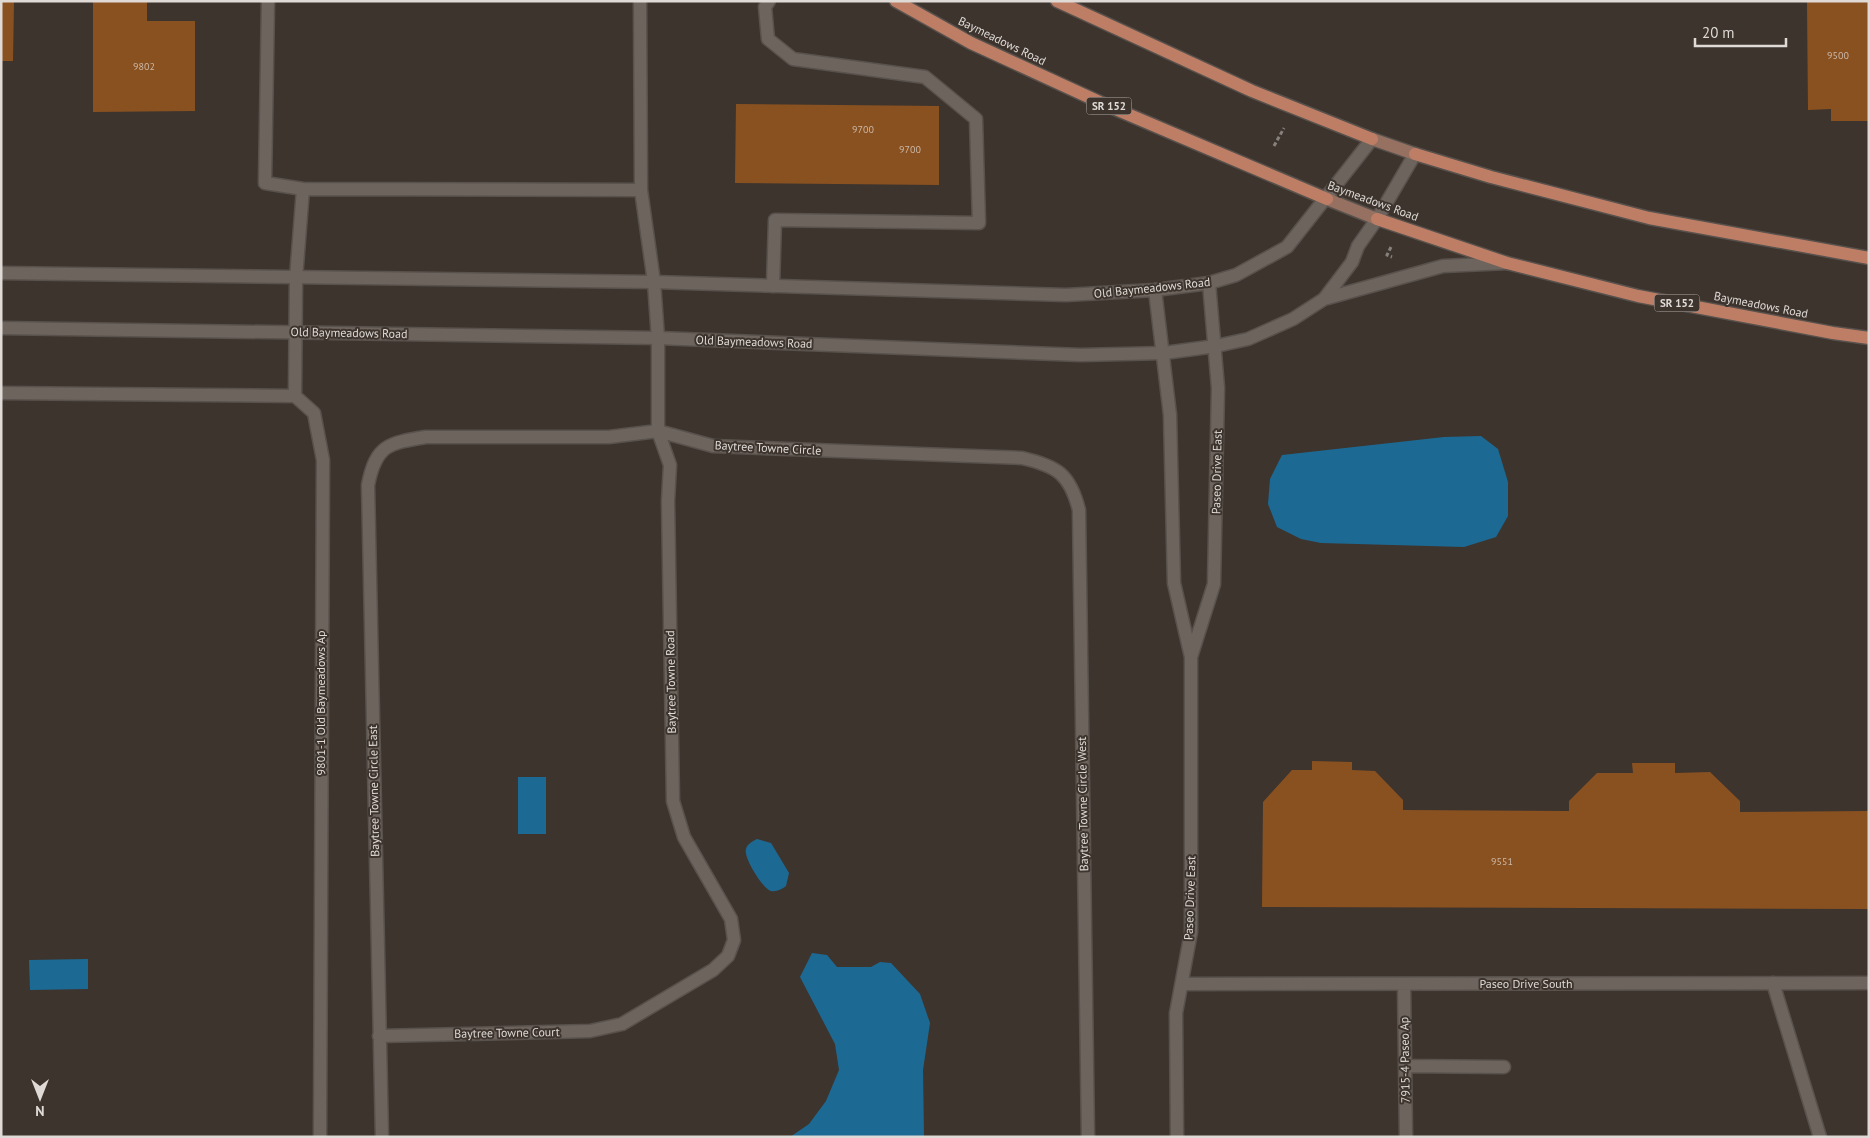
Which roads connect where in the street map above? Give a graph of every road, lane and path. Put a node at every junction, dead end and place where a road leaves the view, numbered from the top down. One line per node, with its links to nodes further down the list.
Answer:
1 (268, 1): 10 (street)
2 (640, 1): 11 (street, Baytree Towne Road)
3 (769, 1): 22 (street)
4 (896, 1): 12 (main road, Baymeadows Road / SR 152)
5 (1057, 1): 7 (main road)
6 (1286, 123): 8 (path)
7 (1372, 139): 9 (main road); 12 (street, Old Baymeadows Road)
8 (1274, 146)
9 (1414, 154): 13 (street, Old Baymeadows Road); 15 (main road)
10 (303, 189): 11 (street); 19 (street)
11 (641, 190): 20 (street, Baytree Towne Road)
12 (1327, 199): 13 (main road, Baymeadows Road / SR 152); 21 (street, Old Baymeadows Road)
13 (1377, 218): 17 (main road, Baymeadows Road / SR 152); 24 (street, Old Baymeadows Road)
14 (1392, 244): 16 (path)
15 (1869, 258)
16 (1395, 259)
17 (1507, 263): 24 (street); 28 (main road, Baymeadows Road / SR 152)
18 (1, 273): 19 (street, Old Baymeadows Road)
19 (296, 278): 20 (street, Old Baymeadows Road); 26 (street)
20 (654, 282): 22 (street, Old Baymeadows Road); 27 (street, Baytree Towne Road)
21 (1209, 284): 23 (street, Old Baymeadows Road); 29 (street, Paseo Drive East)
22 (773, 286): 23 (street, Old Baymeadows Road)
23 (1155, 290): 30 (street, Paseo Drive East)
24 (1324, 299): 29 (street, Old Baymeadows Road)
25 (1, 328): 26 (street, Old Baymeadows Road)
26 (294, 332): 27 (street, Old Baymeadows Road); 32 (street)
27 (658, 338): 30 (street, Old Baymeadows Road); 33 (street, Baytree Towne Road)
28 (1869, 338)
29 (1216, 346): 30 (street, Old Baymeadows Road); 36 (street, Paseo Drive East)
30 (1164, 353): 36 (street, Paseo Drive East)
31 (1, 393): 32 (street)
32 (295, 396): 45 (street, 9801-1 Old Baymeadows Ap)
33 (658, 431): 34 (street, Baytree Towne Circle); 35 (street, Baytree Towne Circle); 41 (street, Baytree Towne Road)
34 (382, 450): 42 (street, Baytree Towne Circle East)
35 (1065, 475): 47 (street, Baytree Towne Circle West)
36 (1191, 658): 39 (street, Paseo Drive East)
37 (1773, 983): 38 (street, Paseo Drive South); 40 (street, Paseo Drive South); 50 (street)
38 (1869, 983)
39 (1182, 984): 40 (street, Paseo Drive South); 48 (street, Paseo Drive East)
40 (1404, 984): 43 (street, 7915-4 Paseo Ap)
41 (633, 1018): 42 (street, Baytree Towne Court)
42 (378, 1036): 46 (street, Baytree Towne Circle East)
43 (1406, 1066): 44 (street); 49 (street, 7915-4 Paseo Ap)
44 (1504, 1067)
45 (320, 1137)
46 (382, 1137)
47 (1088, 1137)
48 (1177, 1137)
49 (1406, 1137)
50 (1820, 1137)

